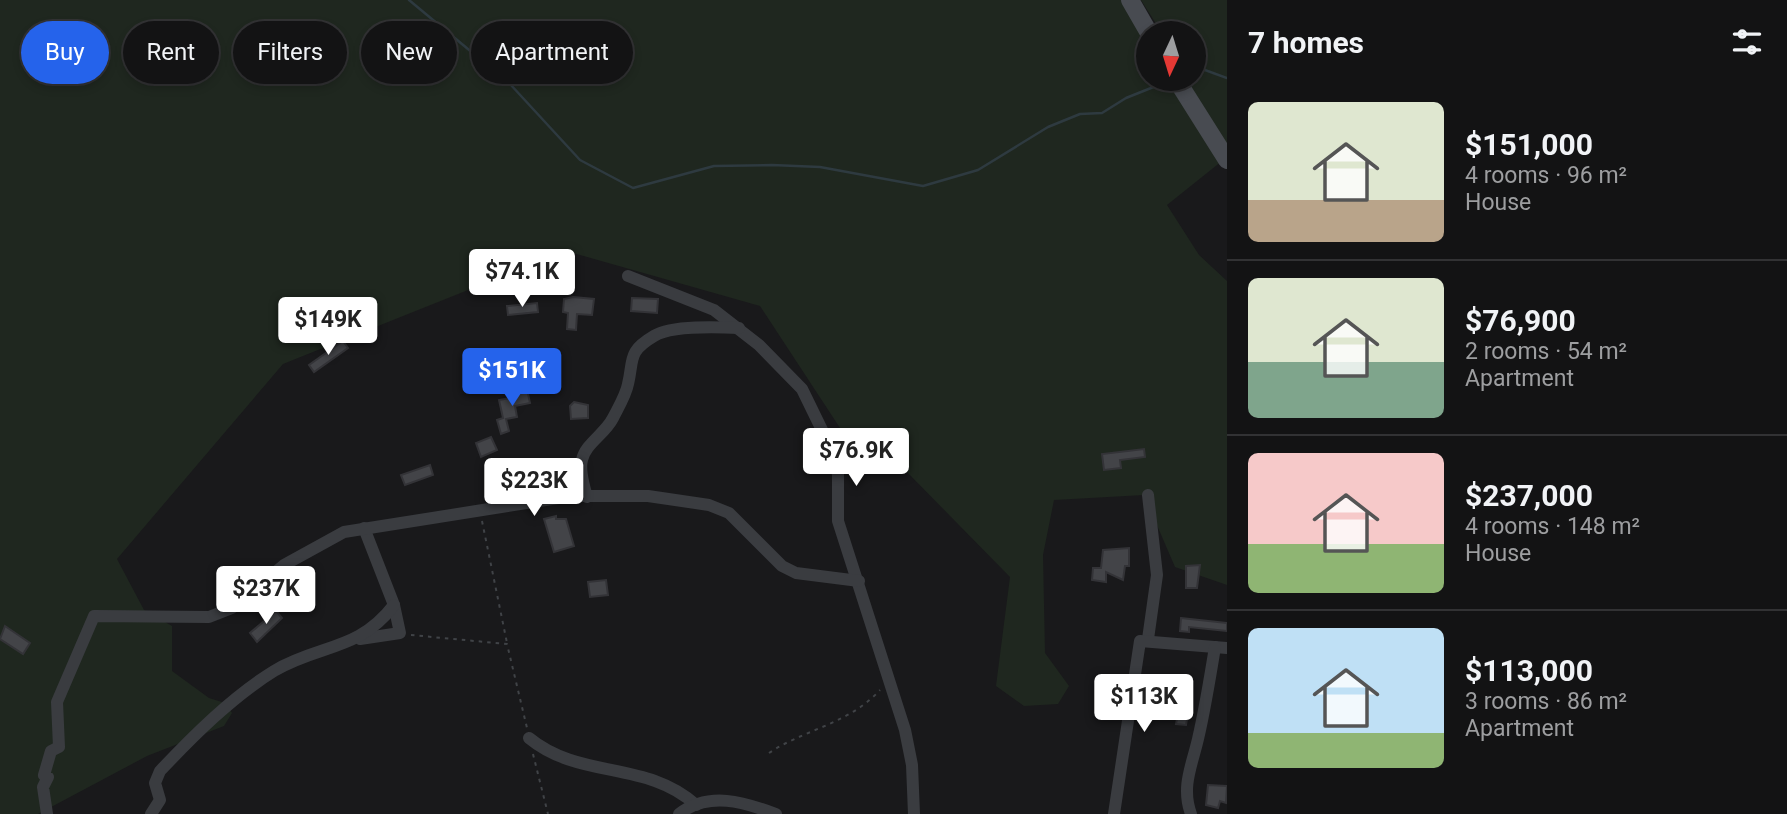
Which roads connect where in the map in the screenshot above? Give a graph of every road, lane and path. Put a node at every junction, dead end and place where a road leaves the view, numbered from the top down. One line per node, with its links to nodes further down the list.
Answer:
1 (1130, 0): 2 (street)
2 (1142, 21)
3 (1184, 91): 4 (street)
4 (1227, 160)
5 (628, 276): 6 (street)
6 (739, 328): 8 (street); 11 (street)
7 (1148, 495): 15 (street)
8 (587, 497): 9 (street); 11 (street)
9 (481, 512): 10 (street); 16 (path)
10 (364, 528): 12 (street); 22 (street)
11 (859, 581): 18 (street)
12 (394, 604): 13 (street); 14 (street)
13 (400, 634): 14 (street); 16 (path)
14 (356, 639): 23 (street)
15 (1148, 639): 17 (street); 28 (street)
16 (507, 644): 19 (path)
17 (1221, 648): 29 (street)
18 (890, 679): 20 (path); 27 (street)
19 (530, 738): 21 (street); 24 (path)
20 (769, 753)
21 (696, 805): 25 (street); 26 (street)
22 (47, 814)
23 (151, 814)
24 (548, 814)
25 (679, 814)
26 (776, 814)
27 (914, 814)
28 (1114, 814)
29 (1191, 814)

